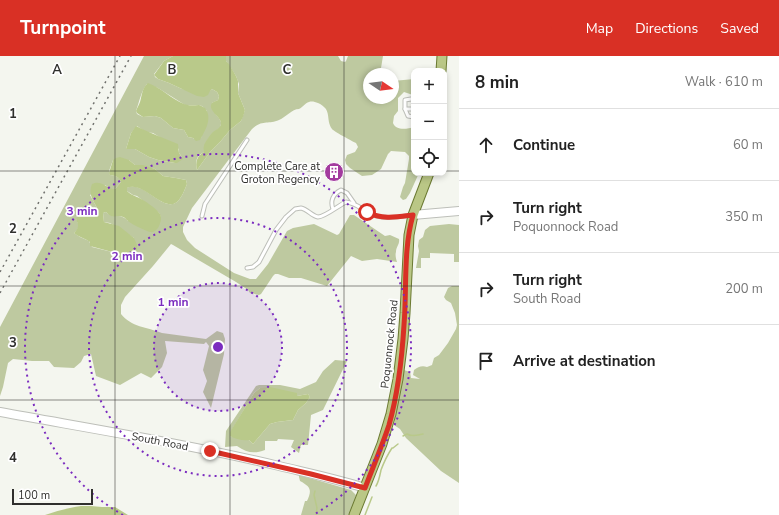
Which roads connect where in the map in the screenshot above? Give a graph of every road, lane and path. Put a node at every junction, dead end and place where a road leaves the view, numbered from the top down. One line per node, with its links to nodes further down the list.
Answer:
1 (442, 56): 2 (main road)
2 (441, 68)
3 (411, 99): 4 (lane)
4 (406, 109): 5 (lane); 6 (lane)
5 (411, 109)
6 (411, 116)
7 (247, 140): 13 (lane)
8 (428, 176): 12 (main road, Poquonnock Road)
9 (354, 203): 10 (lane); 10 (lane); 12 (lane)
10 (334, 209): 14 (lane)
11 (459, 211): 12 (main road)
12 (413, 215): 16 (main road, Poquonnock Road)
13 (202, 216)
14 (247, 268)
15 (0, 412): 16 (main road, South Road)
16 (365, 488): 17 (main road, Poquonnock Road)
17 (354, 515)

